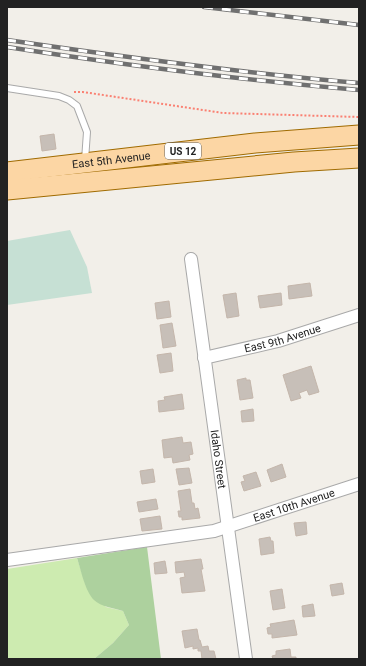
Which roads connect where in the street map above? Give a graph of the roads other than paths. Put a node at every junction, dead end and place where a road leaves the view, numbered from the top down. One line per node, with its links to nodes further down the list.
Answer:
1 (7, 88): 5 (lane)
2 (359, 135): 5 (main road, East 5th Avenue / US 12)
3 (359, 158): 5 (main road, East 5th Avenue / US 12)
4 (7, 172): 5 (main road, East 5th Avenue / US 12)
5 (86, 172): 6 (main road, East 5th Avenue / US 12)
6 (7, 190)
7 (191, 259): 9 (street, Idaho Street)
8 (359, 315): 9 (street, East 9th Avenue)
9 (204, 358): 11 (street, Idaho Street)
10 (359, 484): 11 (street, East 10th Avenue)
11 (228, 526): 12 (street, East 10th Avenue); 13 (street, Idaho Street)
12 (7, 560)
13 (246, 659)

